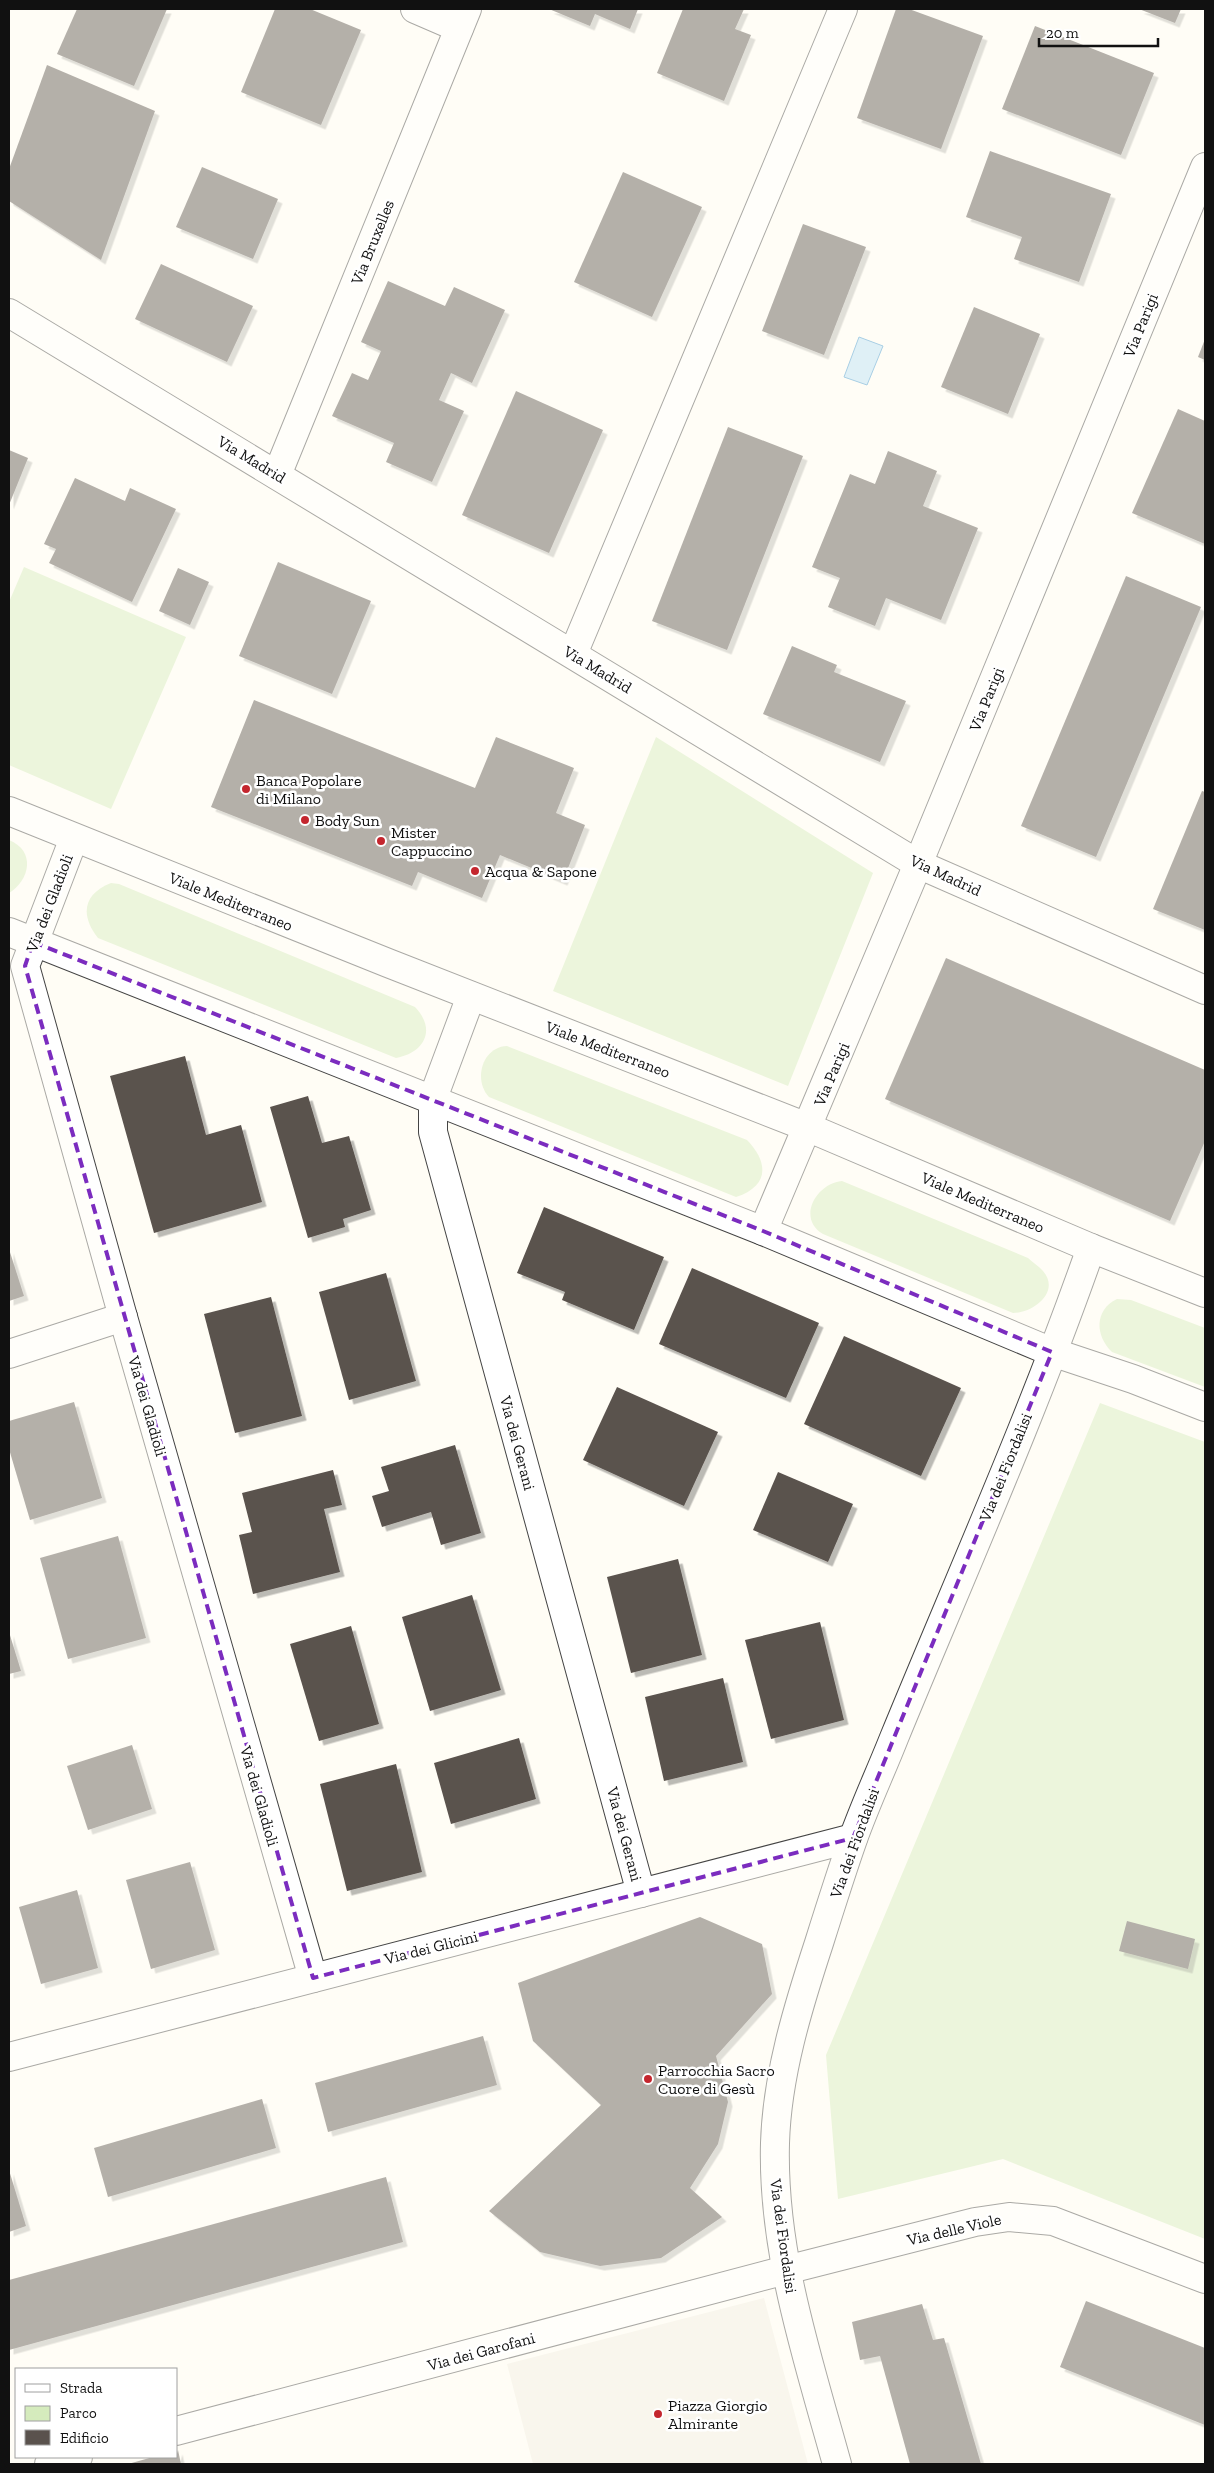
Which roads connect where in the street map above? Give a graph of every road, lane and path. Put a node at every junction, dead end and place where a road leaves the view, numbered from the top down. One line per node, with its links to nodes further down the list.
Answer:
1 (415, 9): 3 (street)
2 (843, 9): 7 (street)
3 (463, 18): 6 (street, Via Bruxelles)
4 (1205, 167): 10 (street, Via Parigi)
5 (9, 313): 6 (street, Via Madrid)
6 (277, 475): 7 (street, Via Madrid)
7 (573, 654): 10 (street, Via Madrid)
8 (9, 811): 9 (street, Viale Mediterraneo)
9 (74, 838): 12 (street, Via dei Gladioli); 14 (street, Viale Mediterraneo)
10 (918, 864): 13 (street, Via Madrid); 16 (street, Via Parigi)
11 (9, 932): 12 (street)
12 (33, 942): 15 (street); 20 (street, Via dei Gladioli)
13 (1205, 990)
14 (471, 996): 15 (street, Via dei Gerani); 16 (street, Viale Mediterraneo)
15 (433, 1098): 17 (street); 25 (street, Via dei Gerani)
16 (807, 1127): 17 (street, Via Parigi); 18 (street, Viale Mediterraneo)
17 (763, 1231): 21 (street)
18 (1091, 1248): 19 (street, Viale Mediterraneo); 21 (street, Via dei Fiordalisi)
19 (1205, 1293)
20 (123, 1317): 22 (street); 26 (street, Via dei Gladioli)
21 (1052, 1352): 23 (street); 24 (street, Via dei Fiordalisi)
22 (9, 1354)
23 (1205, 1407)
24 (853, 1838): 25 (street, Via dei Glicini); 28 (street, Via dei Fiordalisi)
25 (641, 1893): 26 (street, Via dei Glicini)
26 (313, 1978): 27 (street, Via dei Glicini)
27 (9, 2057)
28 (786, 2270): 29 (street, Via delle Viole); 30 (street, Via dei Garofani); 33 (street, Via dei Fiordalisi)
29 (1205, 2279)
30 (178, 2430)
31 (74, 2458): 32 (street)
32 (49, 2464)
33 (837, 2464)

